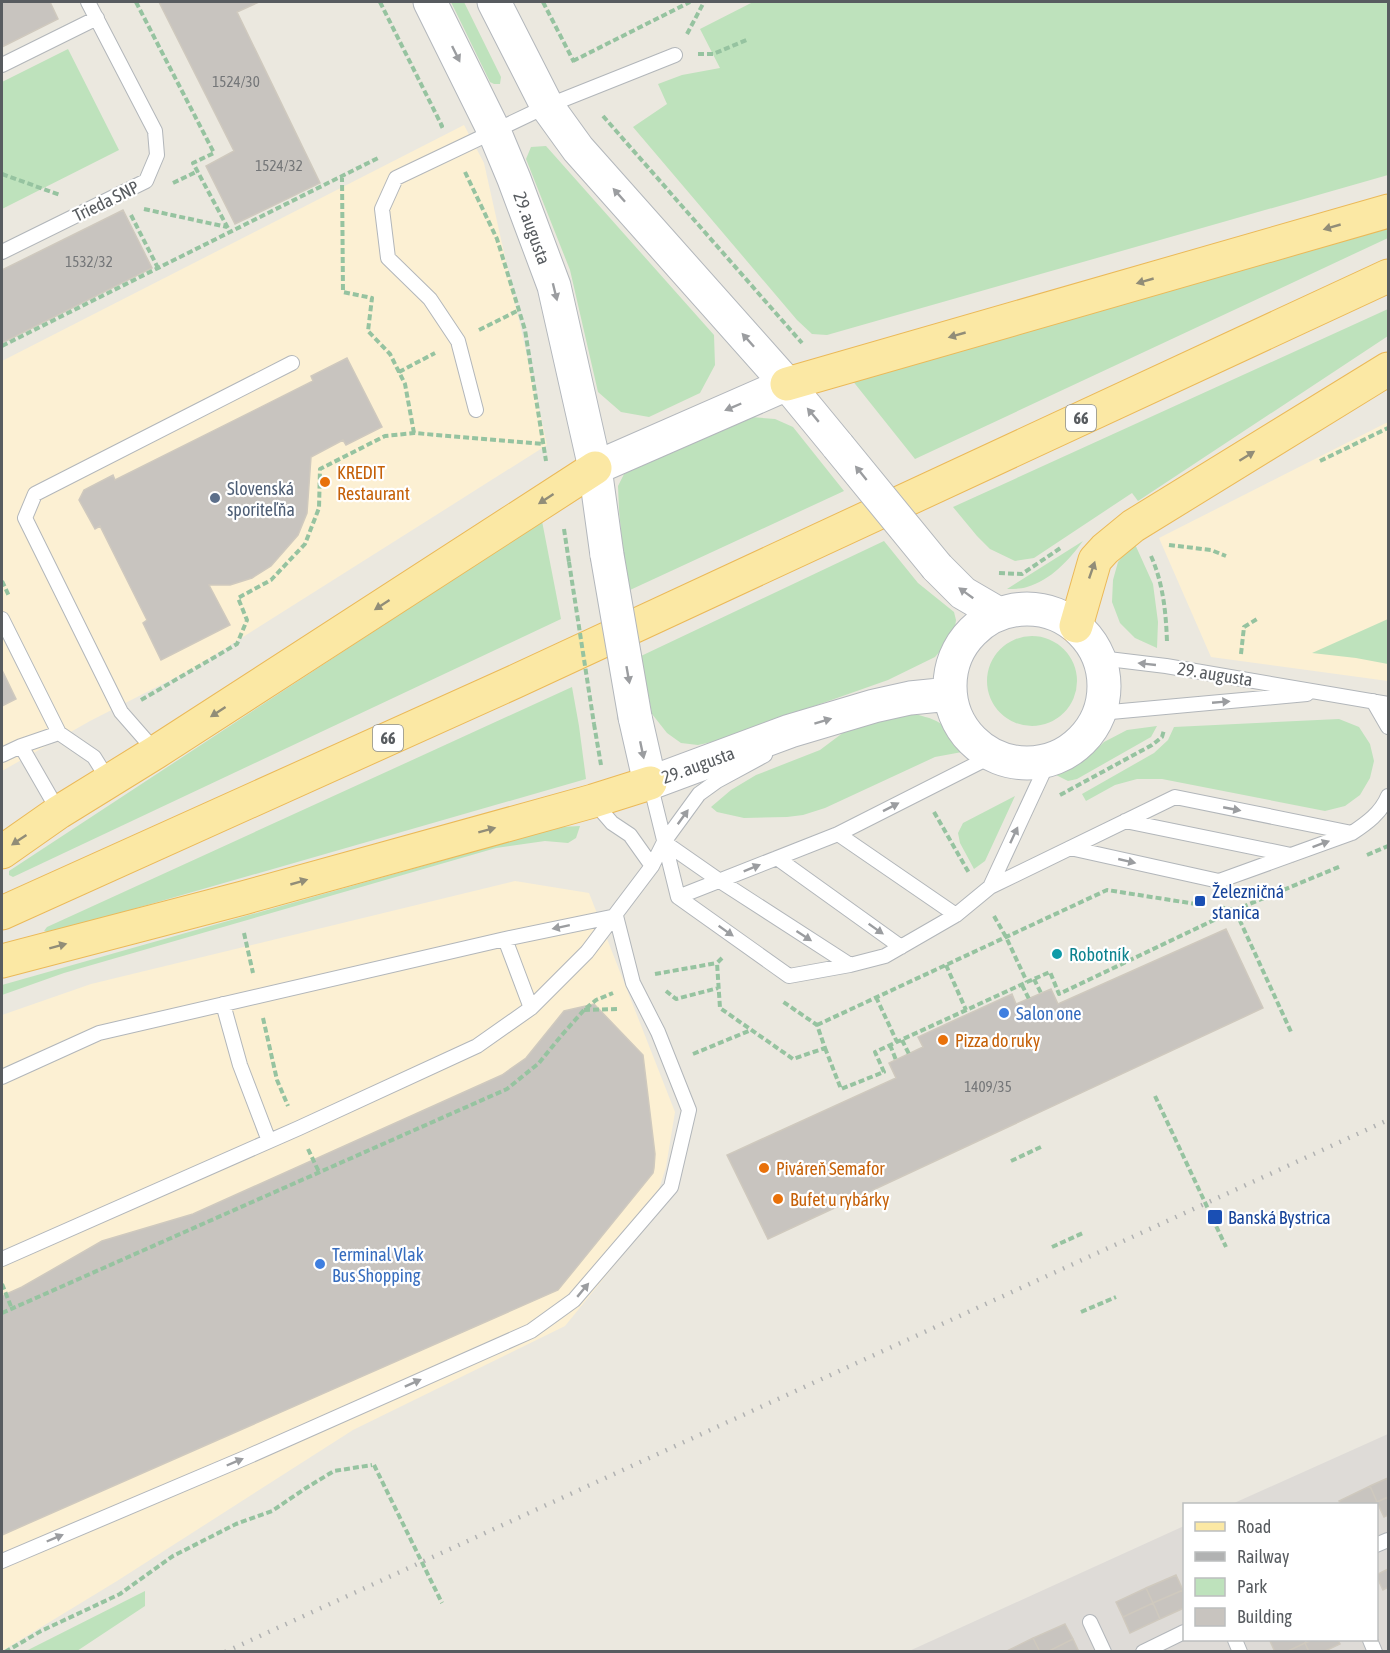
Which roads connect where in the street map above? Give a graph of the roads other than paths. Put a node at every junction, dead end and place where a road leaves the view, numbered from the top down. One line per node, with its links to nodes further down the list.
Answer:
1 (88, 2): 4 (lane, Trieda SNP)
2 (430, 2): 8 (street, 29. augusta, one-way to 8)
3 (494, 2): 7 (street)
4 (97, 18): 6 (lane); 10 (lane, Trieda SNP)
5 (675, 55): 7 (lane)
6 (2, 65)
7 (547, 106): 8 (lane); 14 (street, one-way to 7)
8 (494, 131): 15 (lane); 16 (street, 29. augusta, one-way to 16)
9 (1389, 211): 14 (main road, one-way to 14)
10 (2, 252)
11 (1389, 276): 51 (main road, 66)
12 (292, 363): 30 (lane)
13 (1389, 369): 19 (main road, one-way to 13)
14 (787, 384): 16 (street, one-way to 16); 17 (street, one-way to 14, bridge)
15 (476, 410)
16 (595, 468): 30 (main road, one-way to 30); 35 (street, 29. augusta, one-way to 35, bridge)
17 (999, 614): 19 (street); 22 (street)
18 (2, 619): 28 (lane)
19 (1076, 626): 20 (street)
20 (1100, 658): 21 (lane, 29. augusta, one-way to 20); 25 (street)
21 (1329, 692): 23 (lane, 29. augusta); 25 (lane, 29. augusta, one-way to 21)
22 (950, 694): 27 (street, 29. augusta, one-way to 22); 32 (street)
23 (1372, 701): 24 (lane, 29. augusta); 26 (lane)
24 (1389, 704)
25 (1100, 713): 33 (street)
26 (1389, 727)
27 (790, 731): 35 (street, 29. augusta); 42 (lane, one-way to 27)
28 (59, 733): 29 (lane); 34 (lane)
29 (21, 746): 31 (lane); 38 (lane)
30 (156, 752): 34 (main road)
31 (2, 755)
32 (994, 755): 33 (street); 41 (lane, one-way to 32)
33 (1049, 760): 49 (lane, one-way to 33)
34 (109, 781): 38 (main road)
35 (650, 783): 37 (main road); 42 (lane)
36 (1389, 796): 40 (lane)
37 (593, 801): 47 (lane); 56 (main road, one-way to 37)
38 (59, 812): 44 (main road, one-way to 44)
39 (1125, 821): 40 (lane, one-way to 40); 43 (lane); 45 (lane)
40 (1352, 833): 45 (lane, one-way to 40)
41 (838, 834): 46 (lane); 52 (lane)
42 (664, 842): 47 (lane); 48 (lane); 50 (lane)
43 (1070, 848): 45 (lane, one-way to 45); 49 (lane)
44 (2, 852)
45 (1291, 855)
46 (777, 858): 48 (lane, one-way to 46); 55 (lane, one-way to 55)
47 (652, 866): 53 (lane)
48 (720, 881): 50 (lane); 57 (lane, one-way to 57)
49 (985, 891): 52 (lane)
50 (678, 897): 57 (lane, one-way to 57)
51 (2, 913)
52 (956, 915): 55 (lane)
53 (616, 916): 54 (lane, one-way to 54); 59 (lane); 63 (lane, one-way to 53)
54 (506, 939): 58 (lane); 59 (lane)
55 (901, 947): 57 (lane)
56 (2, 961)
57 (850, 965)
58 (223, 1004): 60 (lane); 61 (lane)
59 (531, 1008): 61 (lane)
60 (2, 1077)
61 (269, 1141): 62 (lane)
62 (2, 1259)
63 (2, 1561)
64 (1090, 1622): 66 (lane)
65 (1183, 1633): 67 (lane)
66 (1104, 1652)
67 (1143, 1652)

